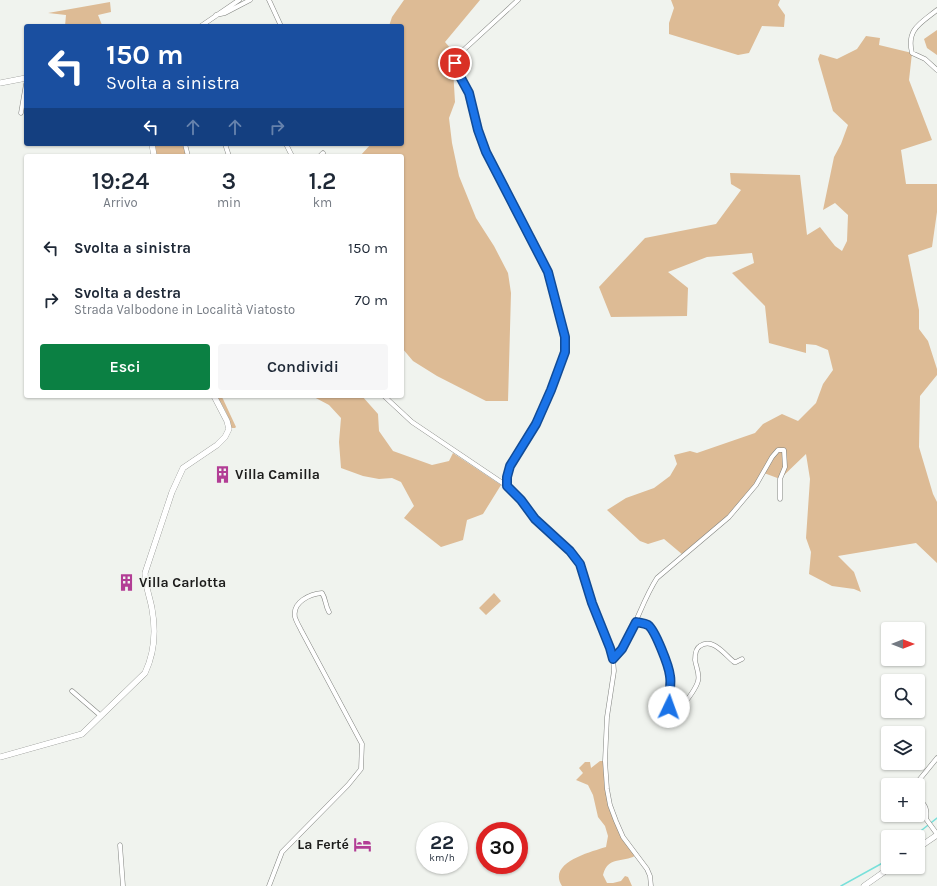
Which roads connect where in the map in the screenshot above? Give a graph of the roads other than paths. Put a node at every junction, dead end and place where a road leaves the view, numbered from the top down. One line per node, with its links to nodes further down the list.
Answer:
1 (239, 0): 6 (street)
2 (250, 0): 6 (street)
3 (269, 0): 8 (street)
4 (518, 0): 16 (street)
5 (937, 10): 9 (street)
6 (216, 15): 7 (street)
7 (204, 24)
8 (280, 24)
9 (937, 70)
10 (24, 78): 11 (street)
11 (0, 83)
12 (24, 96): 13 (street)
13 (21, 113)
14 (215, 398): 23 (street)
15 (386, 398): 16 (street)
16 (507, 486): 20 (street)
17 (780, 499): 19 (street)
18 (328, 612): 33 (street)
19 (636, 622): 20 (street); 21 (street)
20 (613, 659): 34 (street)
21 (742, 659)
22 (72, 691): 23 (street)
23 (101, 716): 24 (street)
24 (0, 757)
25 (937, 758): 26 (street)
26 (921, 778)
27 (925, 807): 28 (street)
28 (936, 836): 29 (street)
29 (925, 843)
30 (120, 845): 32 (street)
31 (881, 874): 35 (street)
32 (123, 886)
33 (269, 886)
34 (651, 886)
35 (864, 886)

